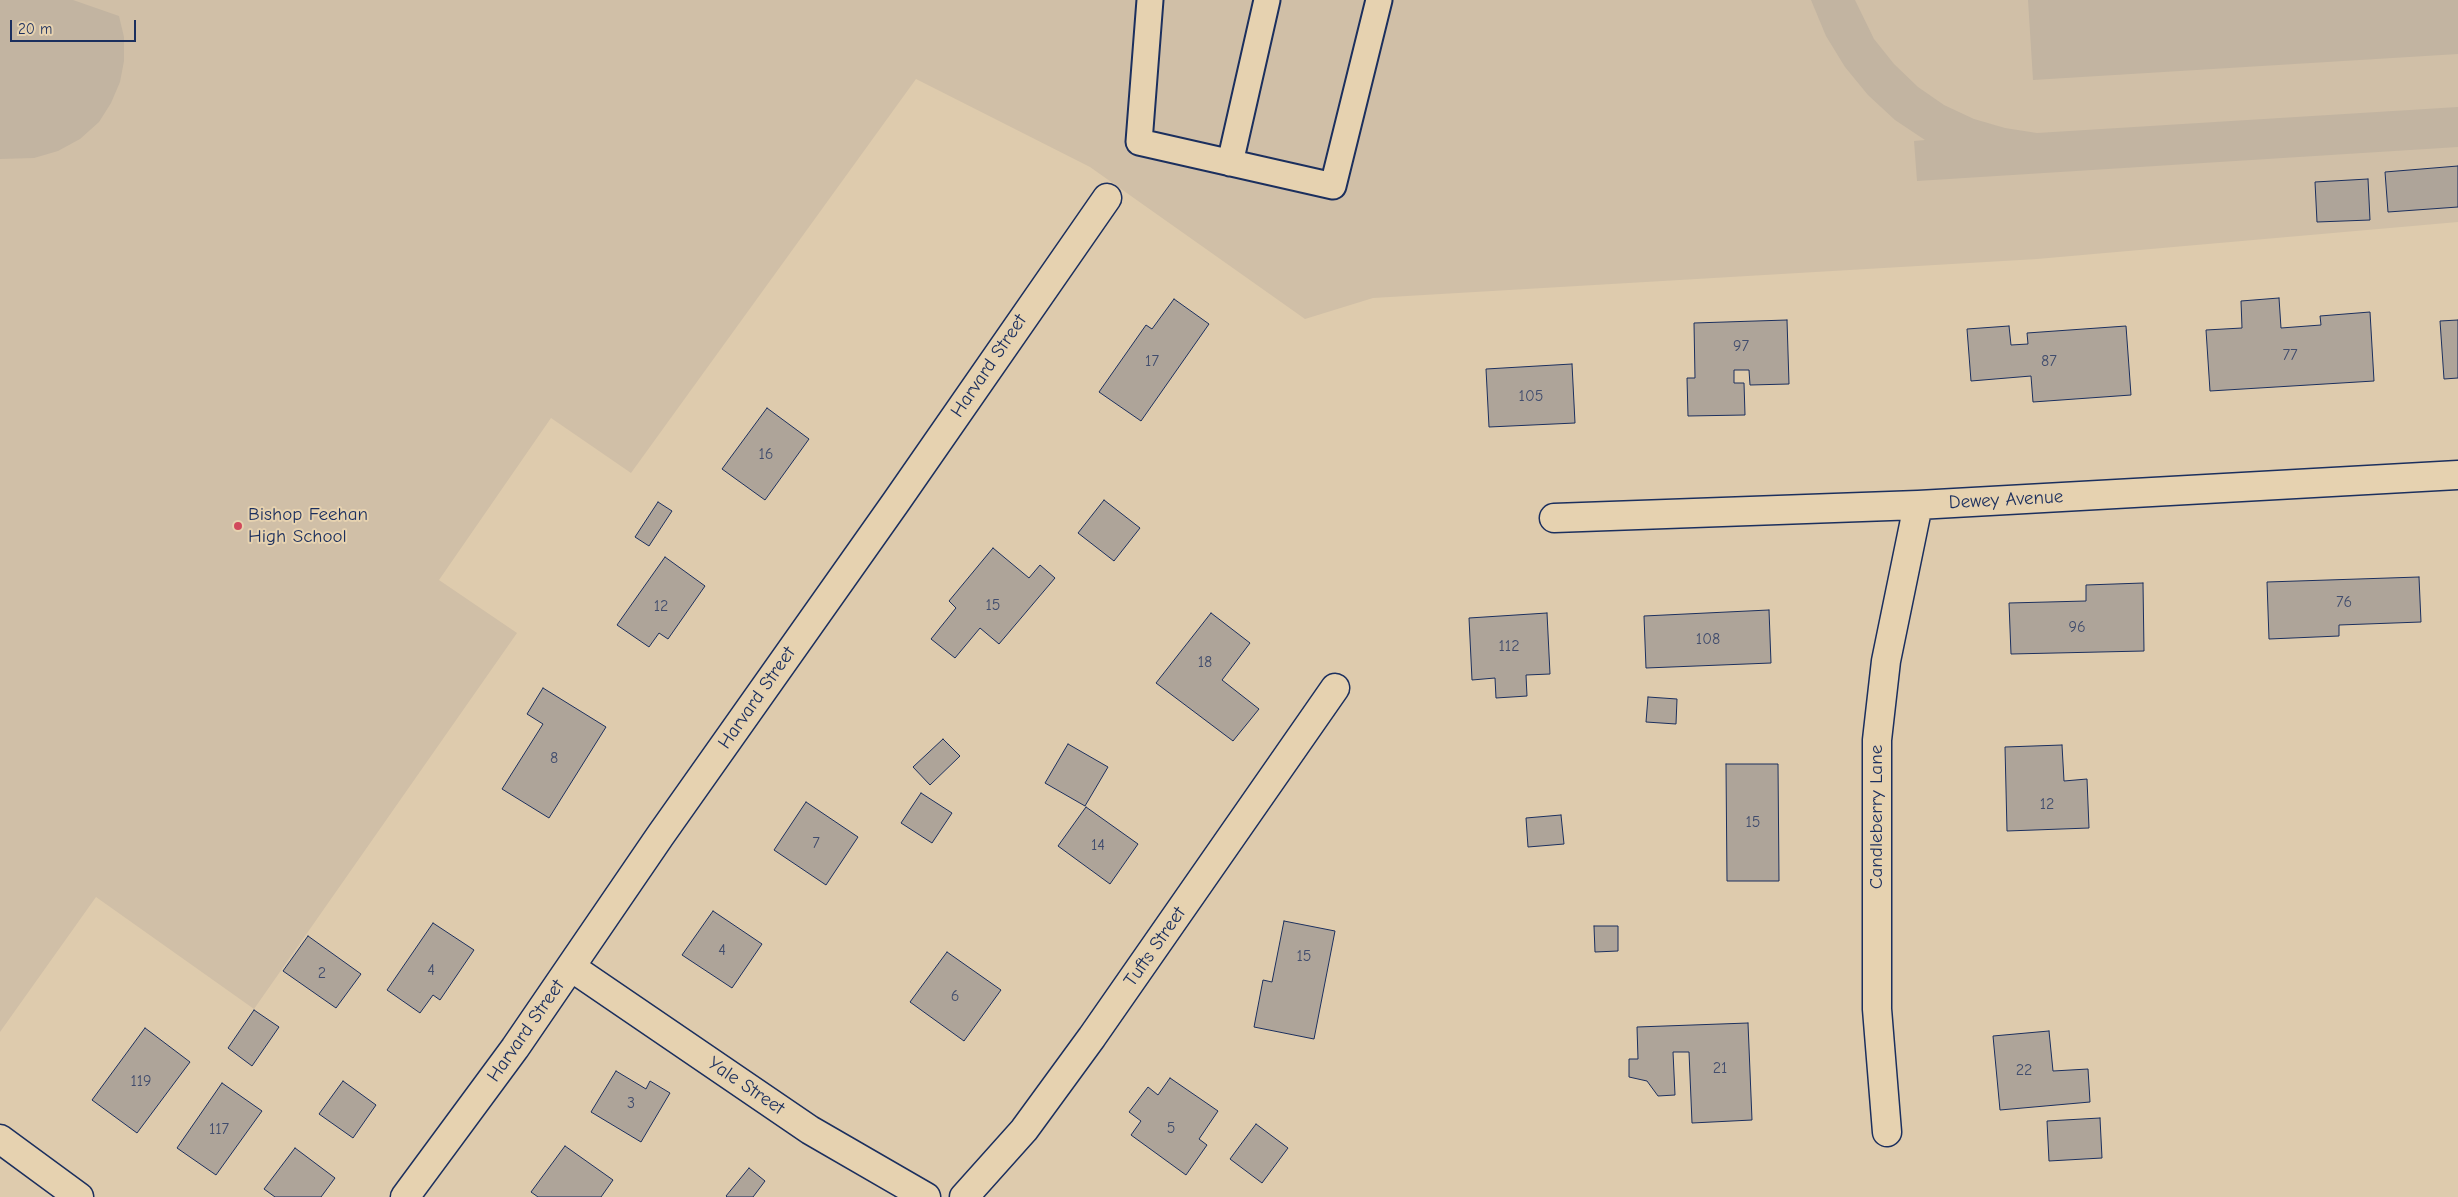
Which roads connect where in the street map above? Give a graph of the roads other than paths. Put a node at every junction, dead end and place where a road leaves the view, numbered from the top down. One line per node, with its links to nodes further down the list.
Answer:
1 (1150, 0): 4 (lane)
2 (1267, 0): 4 (lane)
3 (1379, 0): 4 (lane)
4 (1230, 163)
5 (1106, 198): 10 (street, Harvard Street)
6 (2458, 475): 7 (street, Dewey Avenue)
7 (1918, 505): 8 (street, Dewey Avenue); 11 (street, Candleberry Lane)
8 (1554, 518)
9 (1336, 688): 16 (street, Tufts Street)
10 (570, 967): 14 (street, Harvard Street); 15 (street, Yale Street)
11 (1887, 1132)
12 (0, 1139): 13 (street)
13 (79, 1197)
14 (405, 1197)
15 (926, 1197)
16 (964, 1197)

